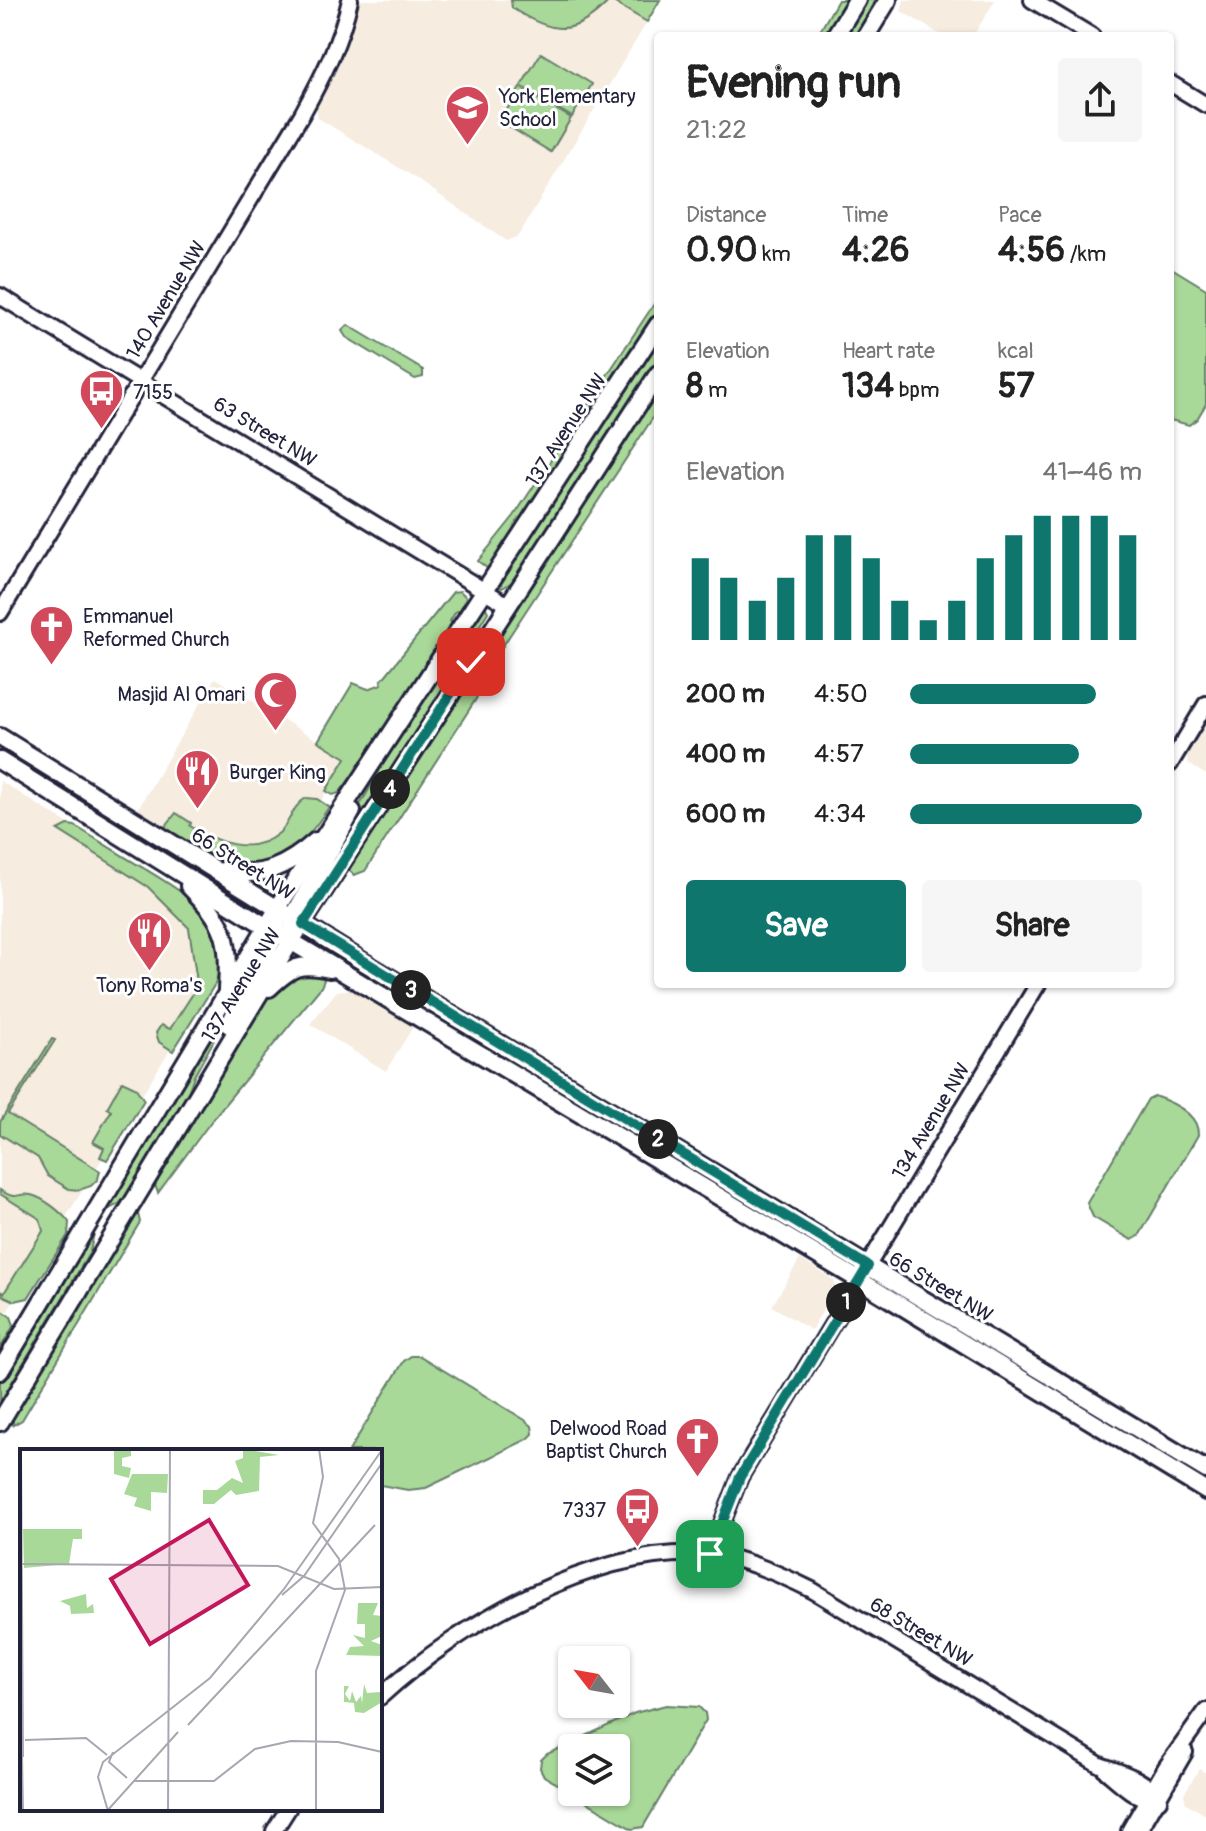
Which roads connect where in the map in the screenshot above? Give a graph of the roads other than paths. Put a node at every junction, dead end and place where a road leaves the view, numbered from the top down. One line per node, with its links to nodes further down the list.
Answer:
1 (350, 0): 13 (street, 140 Avenue NW)
2 (857, 0): 5 (main road)
3 (888, 0): 6 (main road)
4 (1032, 0): 7 (street)
5 (837, 32)
6 (868, 32)
7 (1085, 32)
8 (1174, 85): 9 (street)
9 (1206, 105)
10 (0, 296): 13 (street, 63 Street NW)
11 (654, 331): 14 (main road, 137 Avenue NW)
12 (654, 380): 15 (main road, 137 Avenue NW)
13 (141, 381): 14 (street, 63 Street NW); 16 (street, 140 Avenue NW)
14 (485, 590): 15 (street, 63 Street NW); 21 (main road, 137 Avenue NW)
15 (508, 605): 25 (main road, 137 Avenue NW)
16 (0, 613)
17 (1206, 704): 19 (street)
18 (0, 737): 23 (main road, 66 Street NW)
19 (1174, 757)
20 (0, 761): 24 (main road, 66 Street NW)
21 (373, 762): 22 (main road, 137 Avenue NW); 25 (main road)
22 (329, 829): 23 (main road); 25 (main road, 137 Avenue NW)
23 (209, 866): 25 (main road, 66 Street NW)
24 (171, 868): 26 (main road, 66 Street NW); 29 (main road)
25 (291, 917): 26 (main road, 137 Avenue NW); 26 (main road); 32 (main road, 66 Street NW)
26 (278, 934): 27 (main road, 66 Street NW); 29 (main road, 137 Avenue NW); 30 (main road, 137 Avenue NW); 31 (main road)
27 (339, 971): 30 (main road); 32 (main road, 66 Street NW)
28 (1036, 988): 32 (street, 134 Avenue NW)
29 (227, 992): 33 (main road, 137 Avenue NW)
30 (252, 1005): 31 (main road, 137 Avenue NW)
31 (195, 1099): 34 (main road, 137 Avenue NW)
32 (864, 1273): 35 (main road, 66 Street NW); 36 (main road, 66 Street NW); 37 (street, 134 Avenue NW)
33 (0, 1371)
34 (0, 1422)
35 (1206, 1470)
36 (1206, 1491)
37 (710, 1554): 38 (street, 68 Street NW); 40 (street, 68 Street NW)
38 (382, 1695)
39 (1206, 1711): 40 (street)
40 (1152, 1796): 43 (street); 44 (street)
41 (287, 1811): 42 (street)
42 (274, 1831)
43 (1129, 1831)
44 (1139, 1831)

